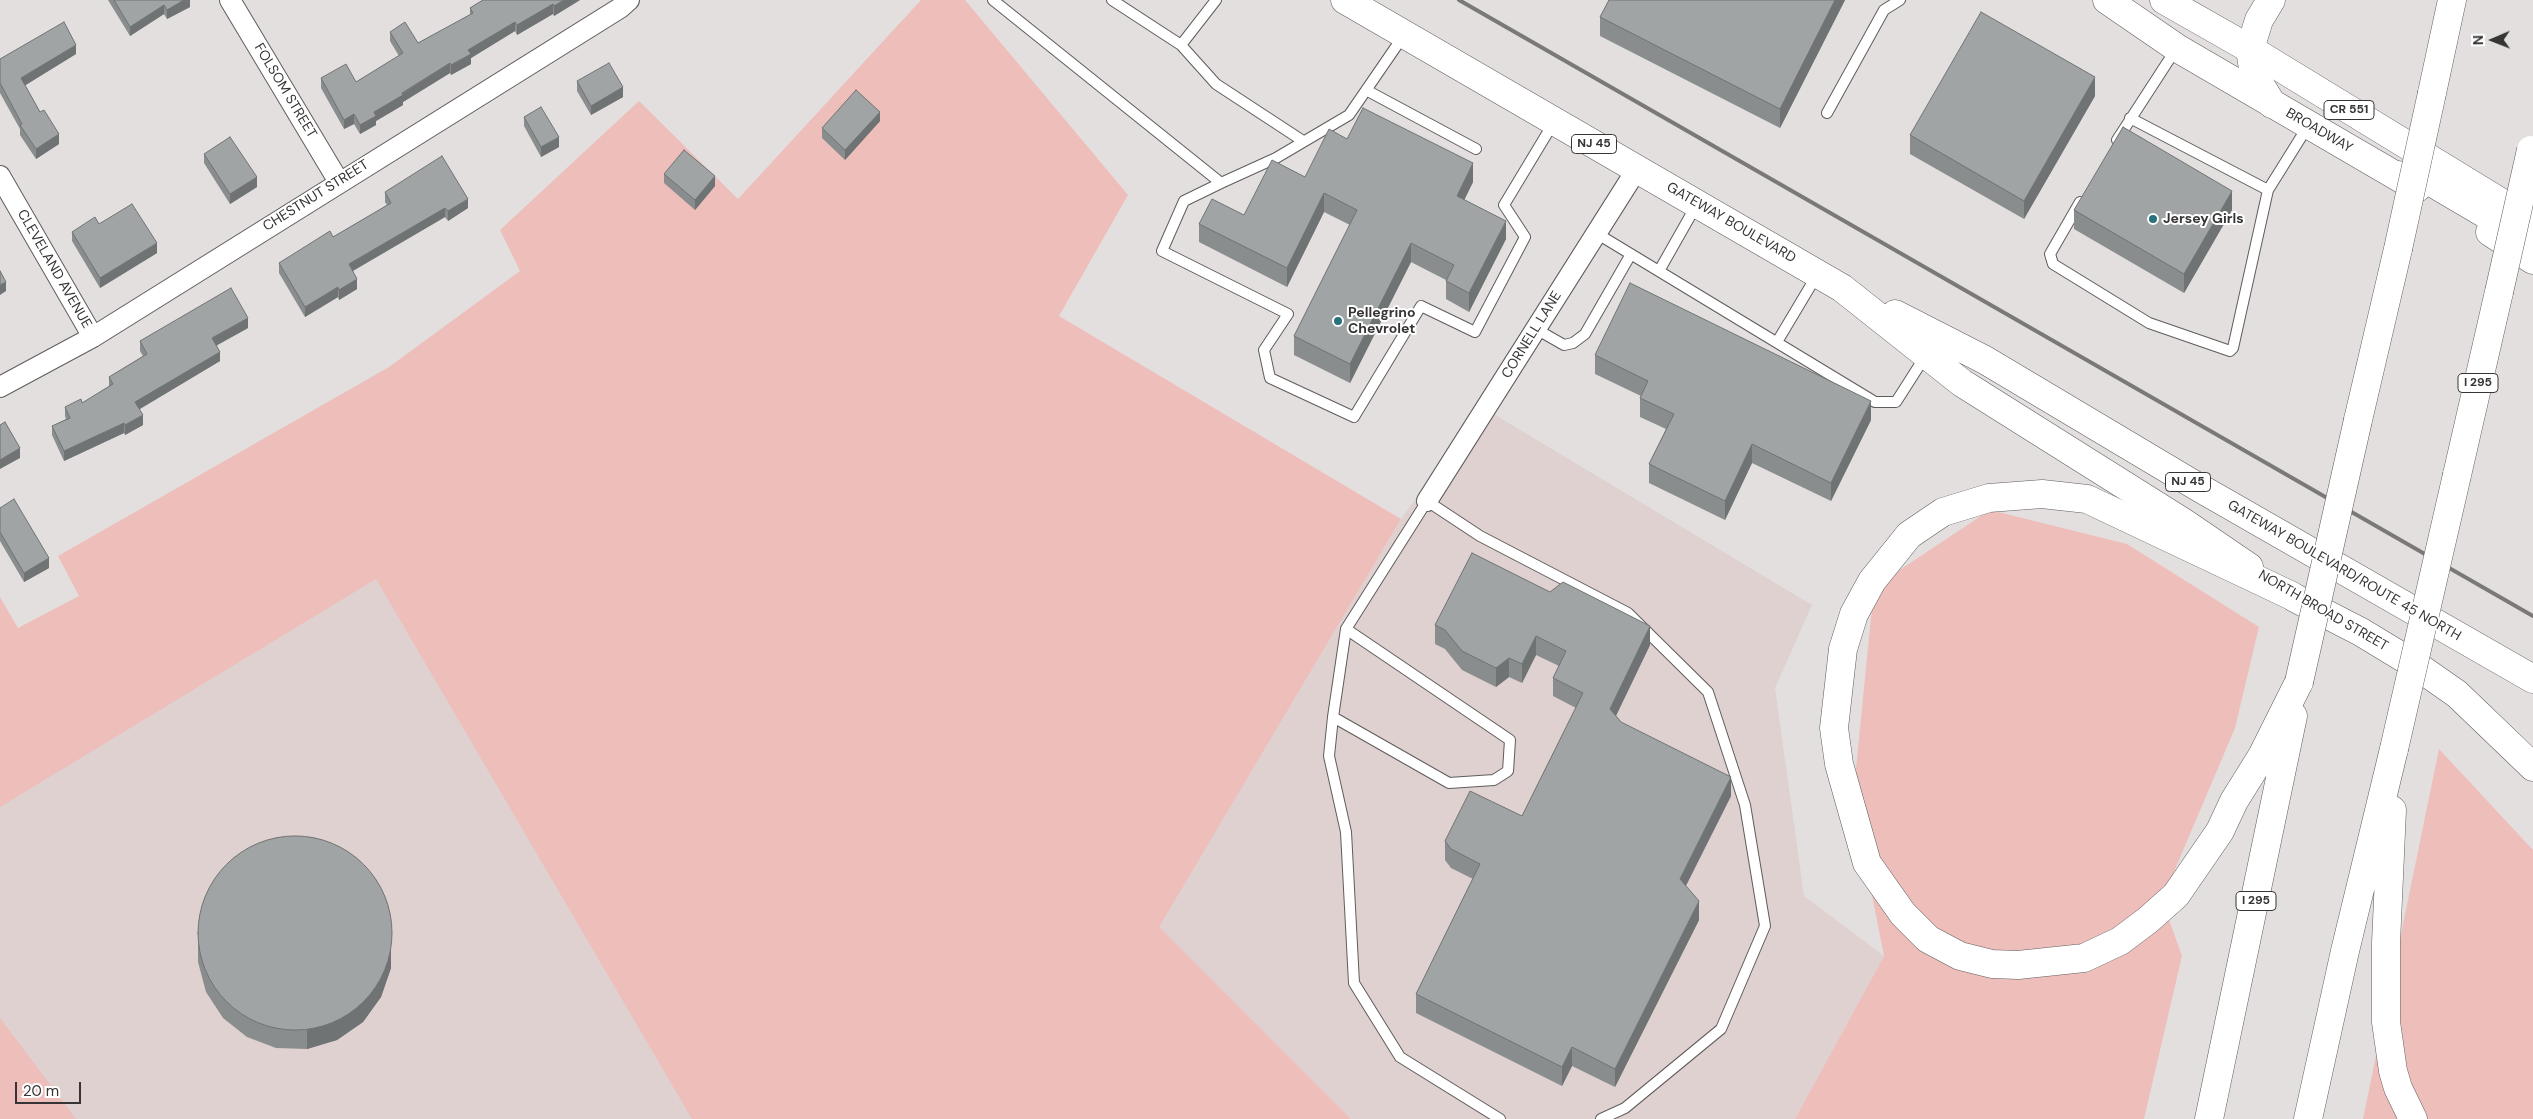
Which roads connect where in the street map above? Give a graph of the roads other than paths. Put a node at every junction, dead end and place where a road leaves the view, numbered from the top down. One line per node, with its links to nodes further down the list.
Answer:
1 (230, 0): 29 (street, FOLSOM STREET)
2 (629, 0): 29 (street, CHESTNUT STREET)
3 (993, 0): 30 (lane)
4 (1112, 0): 13 (lane)
5 (1216, 0): 13 (lane)
6 (1345, 0): 12 (main road, GATEWAY BOULEVARD / NJ 45)
7 (1900, 0): 18 (lane)
8 (2107, 0): 14 (main road, BROADWAY / CR 551)
9 (2164, 0): 15 (main road, CR 551)
10 (2271, 0): 15 (main road)
11 (2452, 0): 52 (main road, I 295, bridge)
12 (1404, 34): 16 (lane); 20 (main road, GATEWAY BOULEVARD / NJ 45)
13 (1181, 45): 22 (lane)
14 (2176, 48): 17 (main road, BROADWAY / CR 551); 19 (lane)
15 (2250, 49): 17 (main road); 34 (main road, CR 551)
16 (1366, 90): 22 (lane); 24 (lane)
17 (2272, 104): 21 (main road, BROADWAY / CR 551)
18 (1827, 113)
19 (2130, 118): 25 (lane); 31 (lane)
20 (1554, 121): 26 (main road, GATEWAY BOULEVARD / NJ 45); 30 (lane)
21 (2308, 126): 27 (main road, BROADWAY / CR 551); 31 (lane)
22 (1303, 141): 30 (lane)
23 (2532, 146): 54 (main road, I 295, bridge)
24 (1476, 149)
25 (2110, 152)
26 (1637, 169): 33 (main road, GATEWAY BOULEVARD / NJ 45); 35 (street, CORNELL LANE)
27 (2396, 175): 36 (main road); 38 (main road, BROADWAY / CR 551)
28 (0, 176): 43 (street, CLEVELAND AVENUE)
29 (339, 182): 43 (street, CHESTNUT STREET)
30 (1221, 183)
31 (2268, 190): 32 (lane)
32 (2085, 194)
33 (1698, 204): 39 (lane); 40 (main road, GATEWAY BOULEVARD / NJ 45)
34 (2533, 222)
35 (1596, 233): 37 (lane); 42 (street, CORNELL LANE)
36 (2533, 242)
37 (1631, 254): 39 (lane); 42 (lane)
38 (2533, 260)
39 (1658, 270): 44 (lane)
40 (1818, 274): 41 (main road, GATEWAY BOULEVARD / NJ 45); 44 (lane)
41 (1842, 288): 45 (main road, GATEWAY BOULEVARD / NJ 45); 51 (main road, GATEWAY BOULEVARD/ROUTE 45 NORTH / NJ 45)
42 (1536, 329): 48 (street, CORNELL LANE)
43 (93, 337): 46 (street, CHESTNUT STREET)
44 (1777, 342): 45 (lane)
45 (1927, 355): 47 (main road, GATEWAY BOULEVARD / NJ 45)
46 (0, 386)
47 (2100, 471): 49 (main road, NORTH BROAD STREET / NJ 45)
48 (1427, 501): 50 (lane); 57 (lane)
49 (2292, 596): 52 (main road); 55 (main road, NORTH BROAD STREET / NJ 45)
50 (1346, 629): 53 (lane); 53 (lane)
51 (2533, 679)
52 (2299, 682): 58 (main road, I 295)
53 (1332, 717): 56 (lane)
54 (2394, 749): 59 (main road, I 295); 60 (main road)
55 (2533, 766)
56 (1500, 1119)
57 (1601, 1119)
58 (2209, 1119)
59 (2308, 1119)
60 (2413, 1119)

